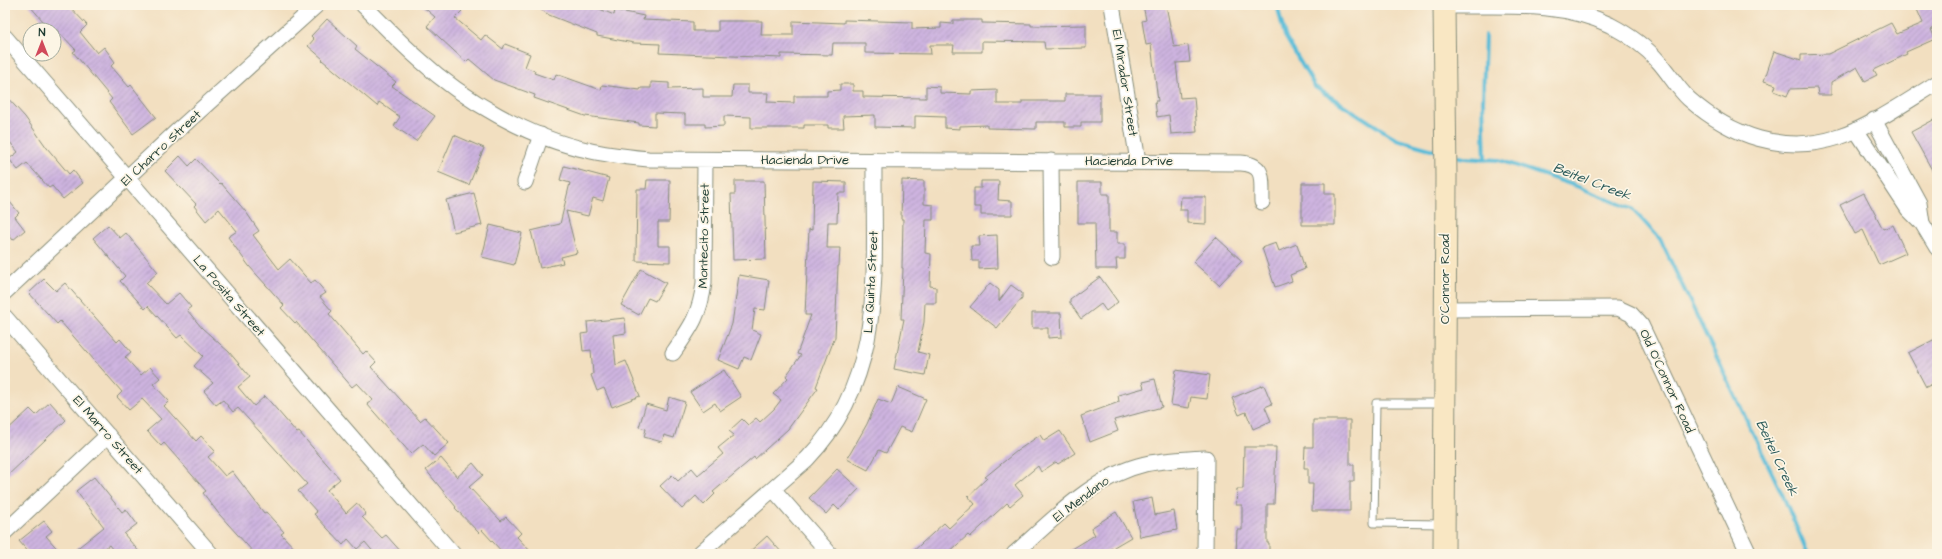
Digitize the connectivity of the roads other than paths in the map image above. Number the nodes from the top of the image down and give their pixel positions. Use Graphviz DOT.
graph roads {
  1 [pos="317,5"];
  2 [pos="363,5"];
  3 [pos="1112,5"];
  4 [pos="1444,5"];
  5 [pos="5,37"];
  6 [pos="1937,83"];
  7 [pos="1874,120"];
  8 [pos="1856,130"];
  9 [pos="541,135"];
  10 [pos="705,160"];
  11 [pos="874,160"];
  12 [pos="1051,161"];
  13 [pos="1138,161"];
  14 [pos="127,178"];
  15 [pos="525,182"];
  16 [pos="1262,202"];
  17 [pos="1922,223"];
  18 [pos="1937,248"];
  19 [pos="1052,257"];
  20 [pos="5,292"];
  21 [pos="1445,309"];
  22 [pos="5,316"];
  23 [pos="673,353"];
  24 [pos="1444,403"];
  25 [pos="108,435"];
  26 [pos="774,489"];
  27 [pos="1444,524"];
  28 [pos="5,532"];
  29 [pos="211,554"];
  30 [pos="453,554"];
  31 [pos="698,554"];
  32 [pos="830,554"];
  33 [pos="1014,554"];
  34 [pos="1205,554"];
  35 [pos="1444,554"];
  36 [pos="1749,554"];
  1 -- 14 [label="street, El Charro Street"];
  2 -- 9 [label="street, Hacienda Drive"];
  3 -- 13 [label="street, El Mirador Street"];
  4 -- 8 [label="street"];
  4 -- 21 [label="main road, O'Connor Road"];
  5 -- 14 [label="street, La Posita Street"];
  6 -- 7 [label="street"];
  7 -- 8 [label="street"];
  7 -- 17 [label="street"];
  8 -- 17 [label="street"];
  9 -- 10 [label="street, Hacienda Drive"];
  9 -- 15 [label="street"];
  10 -- 11 [label="street, Hacienda Drive"];
  10 -- 23 [label="street, Montecito Street"];
  11 -- 12 [label="street, Hacienda Drive"];
  11 -- 26 [label="street, La Quinta Street"];
  12 -- 13 [label="street, Hacienda Drive"];
  12 -- 19 [label="street"];
  13 -- 16 [label="street, Hacienda Drive"];
  14 -- 20 [label="street, El Charro Street"];
  14 -- 30 [label="street, La Posita Street"];
  17 -- 18 [label="street"];
  21 -- 24 [label="main road, O'Connor Road"];
  21 -- 36 [label="street, Old O'Connor Road"];
  22 -- 25 [label="street, El Marro Street"];
  24 -- 27 [label="main road, O'Connor Road"];
  24 -- 27 [label="lane"];
  25 -- 28 [label="street"];
  25 -- 29 [label="street, El Marro Street"];
  26 -- 31 [label="street, La Quinta Street"];
  26 -- 32 [label="street"];
  27 -- 35 [label="main road, O'Connor Road"];
  33 -- 34 [label="street, El Mendano"];
}
